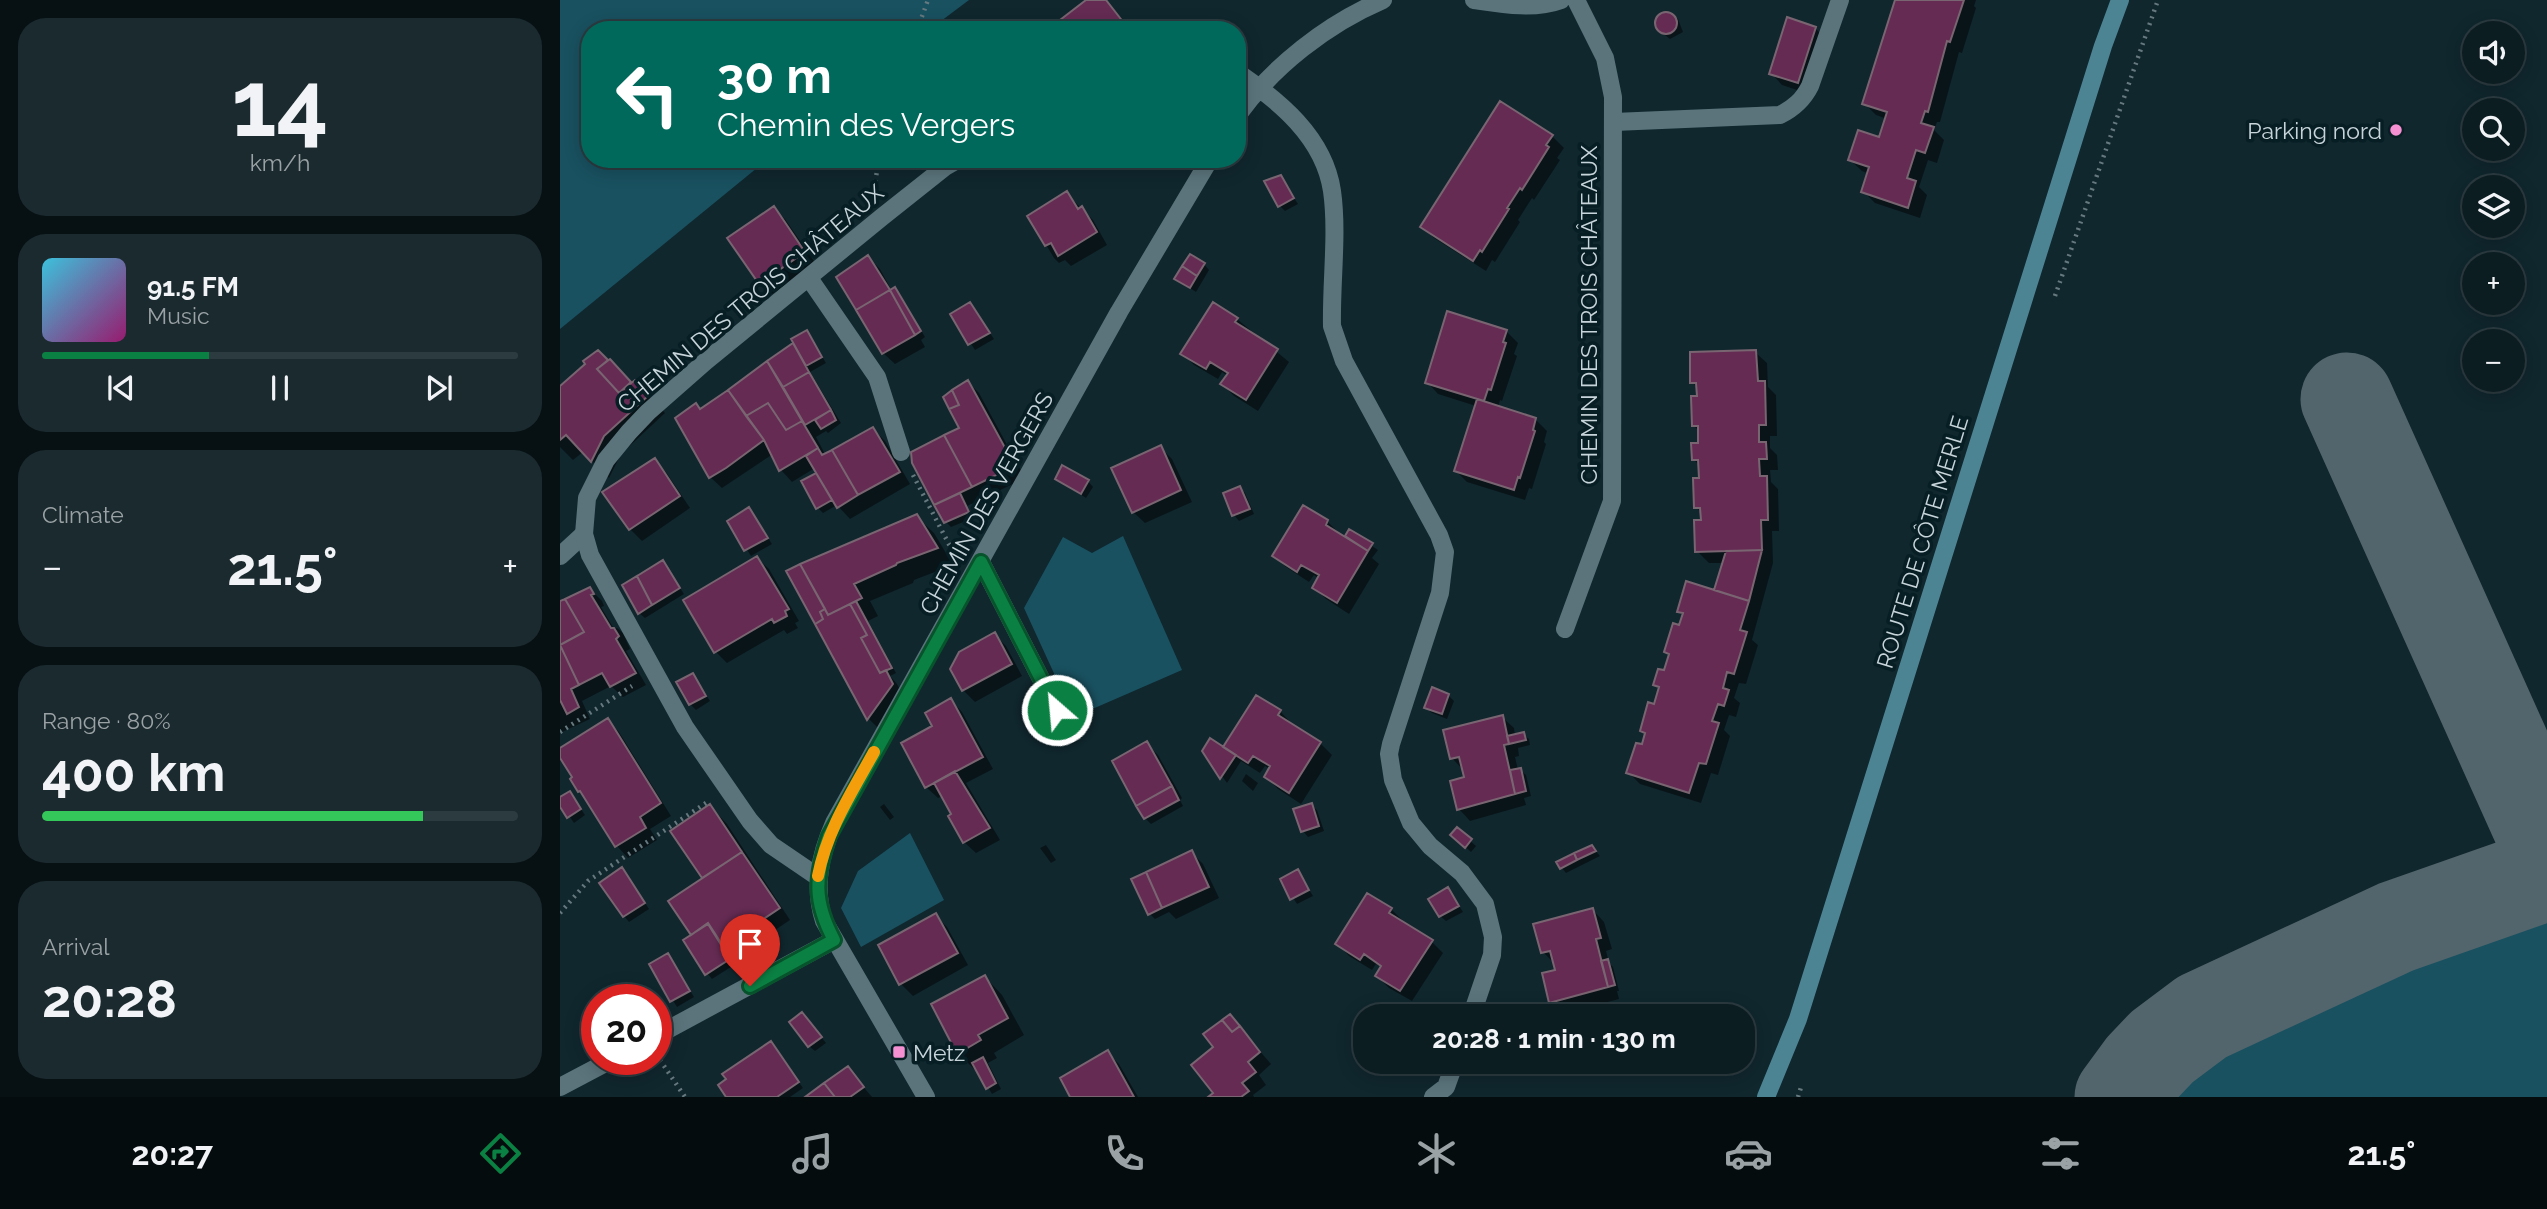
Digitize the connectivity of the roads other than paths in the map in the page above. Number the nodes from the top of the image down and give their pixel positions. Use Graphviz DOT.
graph roads {
  1 [pos="1474,0"];
  2 [pos="1560,0"];
  3 [pos="1576,0"];
  4 [pos="1840,0"];
  5 [pos="2120,0"];
  6 [pos="1376,3"];
  7 [pos="1246,78"];
  8 [pos="1260,88"];
  9 [pos="1246,105"];
  10 [pos="1614,122"];
  11 [pos="944,168"];
  12 [pos="1205,168"];
  13 [pos="809,278"];
  14 [pos="901,452"];
  15 [pos="584,534"];
  16 [pos="560,556"];
  17 [pos="981,562"];
  18 [pos="1565,629"];
  19 [pos="1057,710"];
  20 [pos="818,877"];
  21 [pos="834,940"];
  22 [pos="1475,1004"];
  23 [pos="672,1027"];
  24 [pos="1451,1074"];
  25 [pos="583,1075"];
  26 [pos="560,1087"];
  27 [pos="926,1097"];
  28 [pos="1433,1097"];
  29 [pos="1766,1097"];
  1 -- 2 [label="street"];
  3 -- 10 [label="street, CHEMIN DES TROIS CHÂTEAUX"];
  4 -- 10 [label="street"];
  5 -- 29 [label="main road, ROUTE DE CÔTE MERLE"];
  6 -- 8 [label="street"];
  7 -- 8 [label="street"];
  8 -- 9 [label="street"];
  8 -- 22 [label="street"];
  10 -- 18 [label="street, CHEMIN DES TROIS CHÂTEAUX"];
  11 -- 13 [label="street, CHEMIN DES TROIS CHÂTEAUX"];
  12 -- 17 [label="street, CHEMIN DES VERGERS"];
  13 -- 14 [label="street"];
  13 -- 15 [label="street, CHEMIN DES TROIS CHÂTEAUX"];
  15 -- 16 [label="street"];
  15 -- 20 [label="street, CHEMIN DES TROIS CHÂTEAUX"];
  17 -- 19 [label="street"];
  17 -- 20 [label="street, CHEMIN DES VERGERS"];
  20 -- 21 [label="street"];
  21 -- 23 [label="street"];
  21 -- 27 [label="street"];
  24 -- 28 [label="street"];
  25 -- 26 [label="street"];
}
